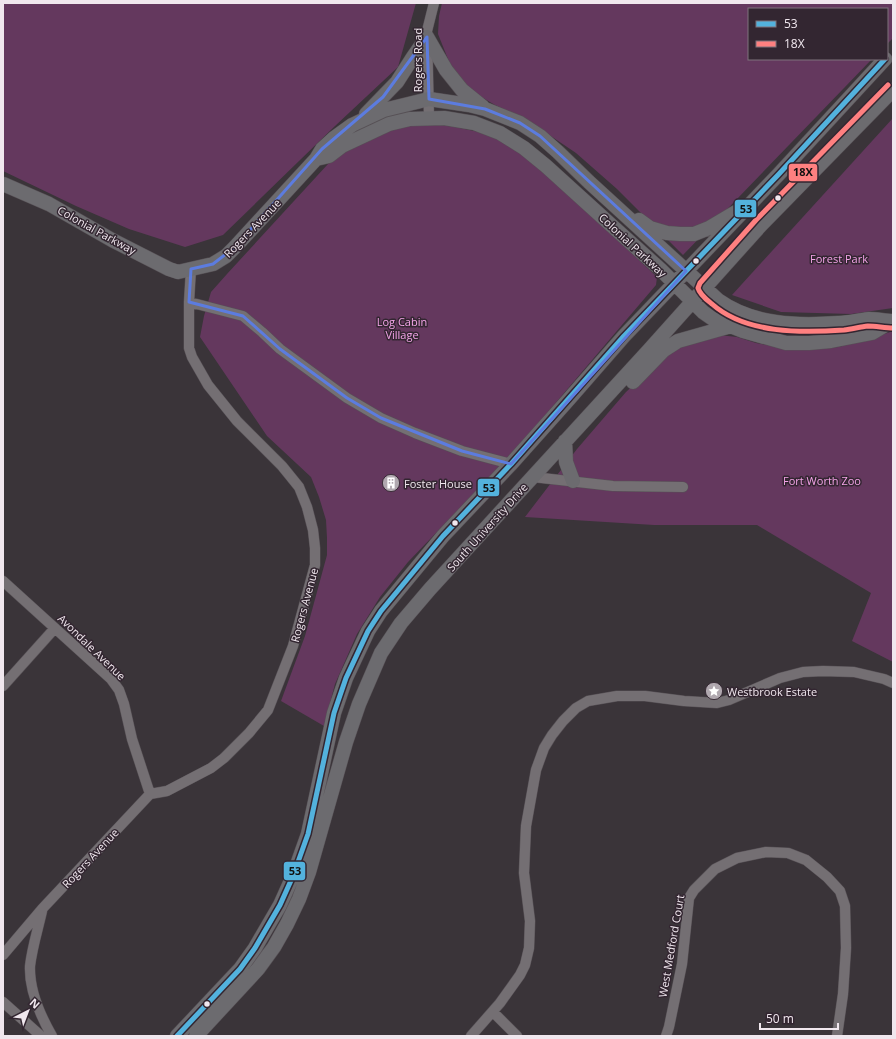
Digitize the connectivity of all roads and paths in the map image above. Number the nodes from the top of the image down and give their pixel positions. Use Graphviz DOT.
graph roads {
  1 [pos="434,3"];
  2 [pos="427,37"];
  3 [pos="884,60"];
  4 [pos="893,90"];
  5 [pos="429,99"];
  6 [pos="485,109"];
  7 [pos="429,118"];
  8 [pos="358,121"];
  9 [pos="316,159"];
  10 [pos="3,184"];
  11 [pos="607,198"];
  12 [pos="750,204"];
  13 [pos="191,269"];
  14 [pos="686,271"];
  15 [pos="674,284"];
  16 [pos="705,288"];
  17 [pos="189,302"];
  18 [pos="692,302"];
  19 [pos="893,321"];
  20 [pos="731,326"];
  21 [pos="587,418"];
  22 [pos="565,441"];
  23 [pos="510,464"];
  24 [pos="533,477"];
  25 [pos="573,481"];
  26 [pos="683,487"];
  27 [pos="3,581"];
  28 [pos="55,628"];
  29 [pos="893,683"];
  30 [pos="3,686"];
  31 [pos="150,794"];
  32 [pos="42,909"];
  33 [pos="3,955"];
  34 [pos="3,1002"];
  35 [pos="493,1012"];
  36 [pos="41,1036"];
  37 [pos="52,1036"];
  38 [pos="177,1036"];
  39 [pos="196,1036"];
  40 [pos="471,1036"];
  41 [pos="517,1036"];
  42 [pos="666,1036"];
  43 [pos="836,1036"];
  1 -- 2 [label="street, Rogers Road"];
  2 -- 5 [label="street, Rogers Road"];
  2 -- 6 [label="main road"];
  2 -- 8 [label="main road"];
  3 -- 12 [label="main road"];
  4 -- 16 [label="main road, South University Drive"];
  5 -- 6 [label="main road, Colonial Parkway"];
  5 -- 7 [label="street, Rogers Road"];
  5 -- 8 [label="main road, Rogers Avenue"];
  6 -- 11 [label="main road, Colonial Parkway"];
  7 -- 9 [label="main road, Rogers Avenue"];
  7 -- 15 [label="main road, Colonial Parkway"];
  8 -- 9 [label="main road, Rogers Avenue"];
  9 -- 13 [label="main road, Rogers Avenue"];
  10 -- 13 [label="main road, Colonial Parkway"];
  11 -- 12 [label="main road"];
  11 -- 14 [label="main road, Colonial Parkway"];
  12 -- 14 [label="main road"];
  13 -- 17 [label="street, Rogers Avenue"];
  14 -- 15 [label="main road"];
  14 -- 16 [label="main road, Colonial Parkway"];
  15 -- 18 [label="main road, Colonial Parkway"];
  15 -- 23 [label="main road"];
  16 -- 18 [label="main road, South University Drive"];
  16 -- 19 [label="main road, Colonial Parkway"];
  17 -- 23 [label="street"];
  17 -- 31 [label="street, Rogers Avenue"];
  18 -- 20 [label="main road, Colonial Parkway"];
  18 -- 21 [label="main road, South University Drive"];
  19 -- 20 [label="main road, Colonial Parkway"];
  20 -- 21 [label="main road"];
  21 -- 22 [label="main road, South University Drive"];
  22 -- 24 [label="main road, South University Drive"];
  22 -- 25 [label="main road"];
  23 -- 38 [label="main road"];
  24 -- 25 [label="street"];
  24 -- 39 [label="main road, South University Drive"];
  25 -- 26 [label="street"];
  27 -- 28 [label="street, Avondale Avenue"];
  28 -- 30 [label="street"];
  28 -- 31 [label="street, Avondale Avenue"];
  29 -- 35 [label="street"];
  31 -- 32 [label="street, Rogers Avenue"];
  32 -- 33 [label="street, Rogers Avenue"];
  32 -- 37 [label="street"];
  34 -- 36 [label="street"];
  35 -- 40 [label="street"];
  35 -- 41 [label="street"];
  42 -- 43 [label="street, West Medford Court"];
}
